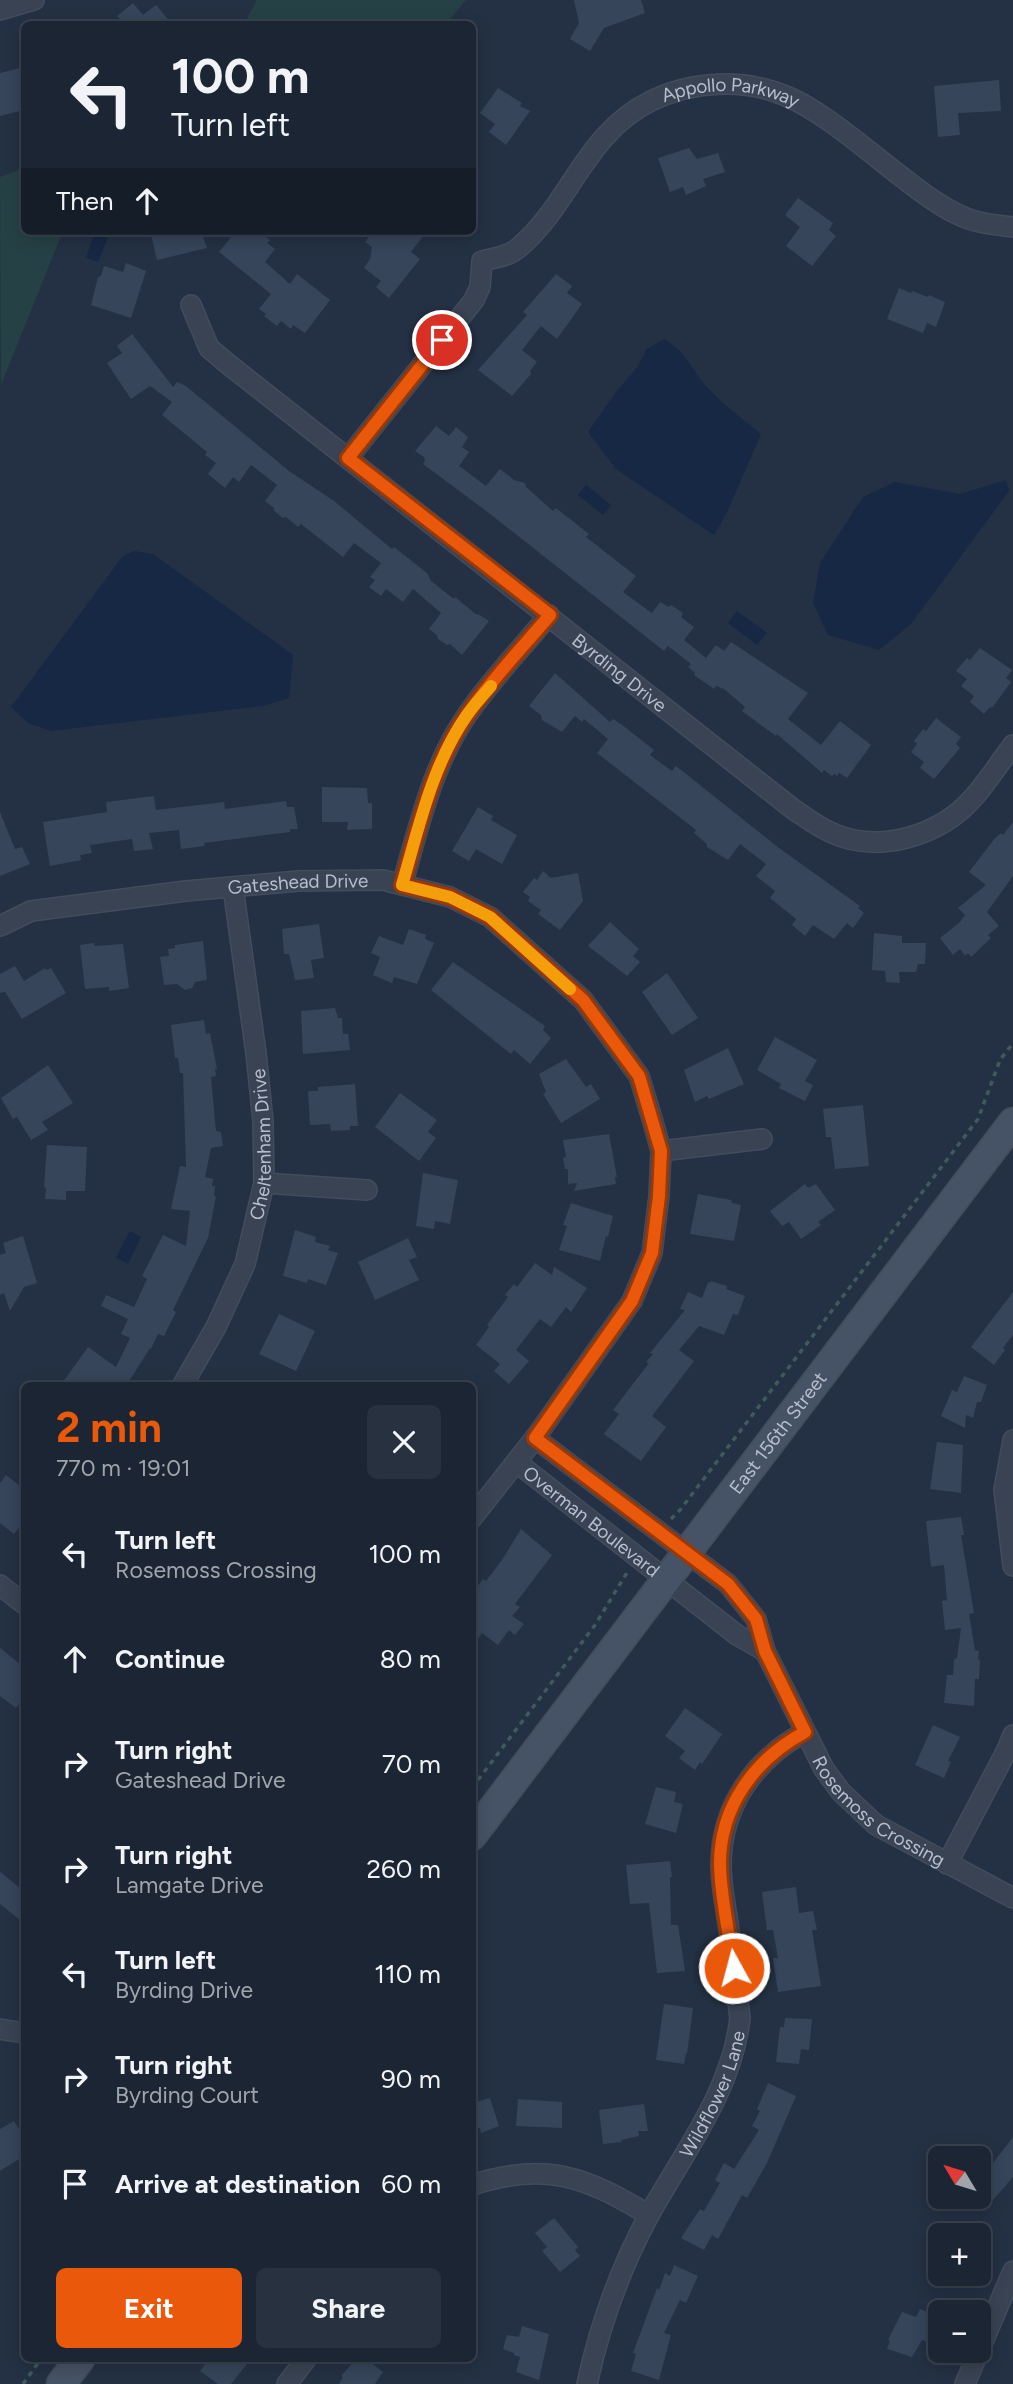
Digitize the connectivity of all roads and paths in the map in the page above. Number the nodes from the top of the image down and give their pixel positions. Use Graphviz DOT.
graph roads {
  1 [pos="34,0"];
  2 [pos="0,10"];
  3 [pos="1013,227"];
  4 [pos="191,306"];
  5 [pos="348,458"];
  6 [pos="550,615"];
  7 [pos="1013,745"];
  8 [pos="402,885"];
  9 [pos="233,887"];
  10 [pos="0,926"];
  11 [pos="1013,1043"];
  12 [pos="1013,1122"];
  13 [pos="762,1139"];
  14 [pos="661,1151"];
  15 [pos="264,1183"];
  16 [pos="367,1190"];
  17 [pos="184,1382"];
  18 [pos="535,1438"];
  19 [pos="1013,1440"];
  20 [pos="516,1462"];
  21 [pos="476,1513"];
  22 [pos="659,1533"];
  23 [pos="687,1553"];
  24 [pos="639,1558"];
  25 [pos="1013,1566"];
  26 [pos="667,1580"];
  27 [pos="0,1585"];
  28 [pos="21,1599"];
  29 [pos="765,1651"];
  30 [pos="805,1732"];
  31 [pos="1013,1735"];
  32 [pos="476,1783"];
  33 [pos="476,1831"];
  34 [pos="947,1864"];
  35 [pos="1013,1898"];
  36 [pos="0,2029"];
  37 [pos="21,2033"];
  38 [pos="476,2184"];
  39 [pos="649,2215"];
  40 [pos="1013,2271"];
  41 [pos="39,2362"];
  42 [pos="78,2362"];
  43 [pos="304,2362"];
  44 [pos="23,2384"];
  45 [pos="61,2384"];
  46 [pos="287,2384"];
  47 [pos="587,2384"];
  48 [pos="965,2384"];
  1 -- 2 [label="street"];
  3 -- 5 [label="street, Appollo Parkway"];
  4 -- 5 [label="street, Byrding Drive"];
  5 -- 6 [label="street, Byrding Drive"];
  6 -- 7 [label="street, Byrding Drive"];
  6 -- 8 [label="street"];
  8 -- 9 [label="street, Gateshead Drive"];
  8 -- 14 [label="street, Gateshead Drive"];
  9 -- 10 [label="street, Gateshead Drive"];
  9 -- 15 [label="street, Cheltenham Drive"];
  11 -- 22 [label="path"];
  12 -- 23 [label="street, East 156th Street"];
  13 -- 14 [label="street"];
  14 -- 18 [label="street, Gateshead Drive"];
  15 -- 16 [label="street"];
  15 -- 17 [label="street, Cheltenham Drive"];
  18 -- 20 [label="street, Gateshead Drive"];
  18 -- 22 [label="street, Rosemoss Crossing"];
  19 -- 25 [label="street"];
  20 -- 21 [label="street, Gateshead Drive"];
  20 -- 24 [label="street, Overman Boulevard"];
  22 -- 23 [label="street, Rosemoss Crossing"];
  23 -- 26 [label="street, East 156th Street"];
  23 -- 29 [label="street, Rosemoss Crossing"];
  24 -- 26 [label="street, Overman Boulevard"];
  24 -- 32 [label="path"];
  26 -- 29 [label="street, Overman Boulevard"];
  26 -- 33 [label="street, East 156th Street"];
  27 -- 28 [label="street"];
  29 -- 30 [label="street, Rosemoss Crossing"];
  30 -- 34 [label="street, Rosemoss Crossing"];
  30 -- 39 [label="street, Wildflower Lane"];
  31 -- 34 [label="street"];
  34 -- 35 [label="street, Rosemoss Crossing"];
  36 -- 37 [label="street"];
  38 -- 39 [label="street"];
  39 -- 47 [label="street, Wildflower Lane"];
  40 -- 48 [label="street"];
  41 -- 44 [label="path"];
  42 -- 45 [label="street"];
  43 -- 46 [label="street"];
}
